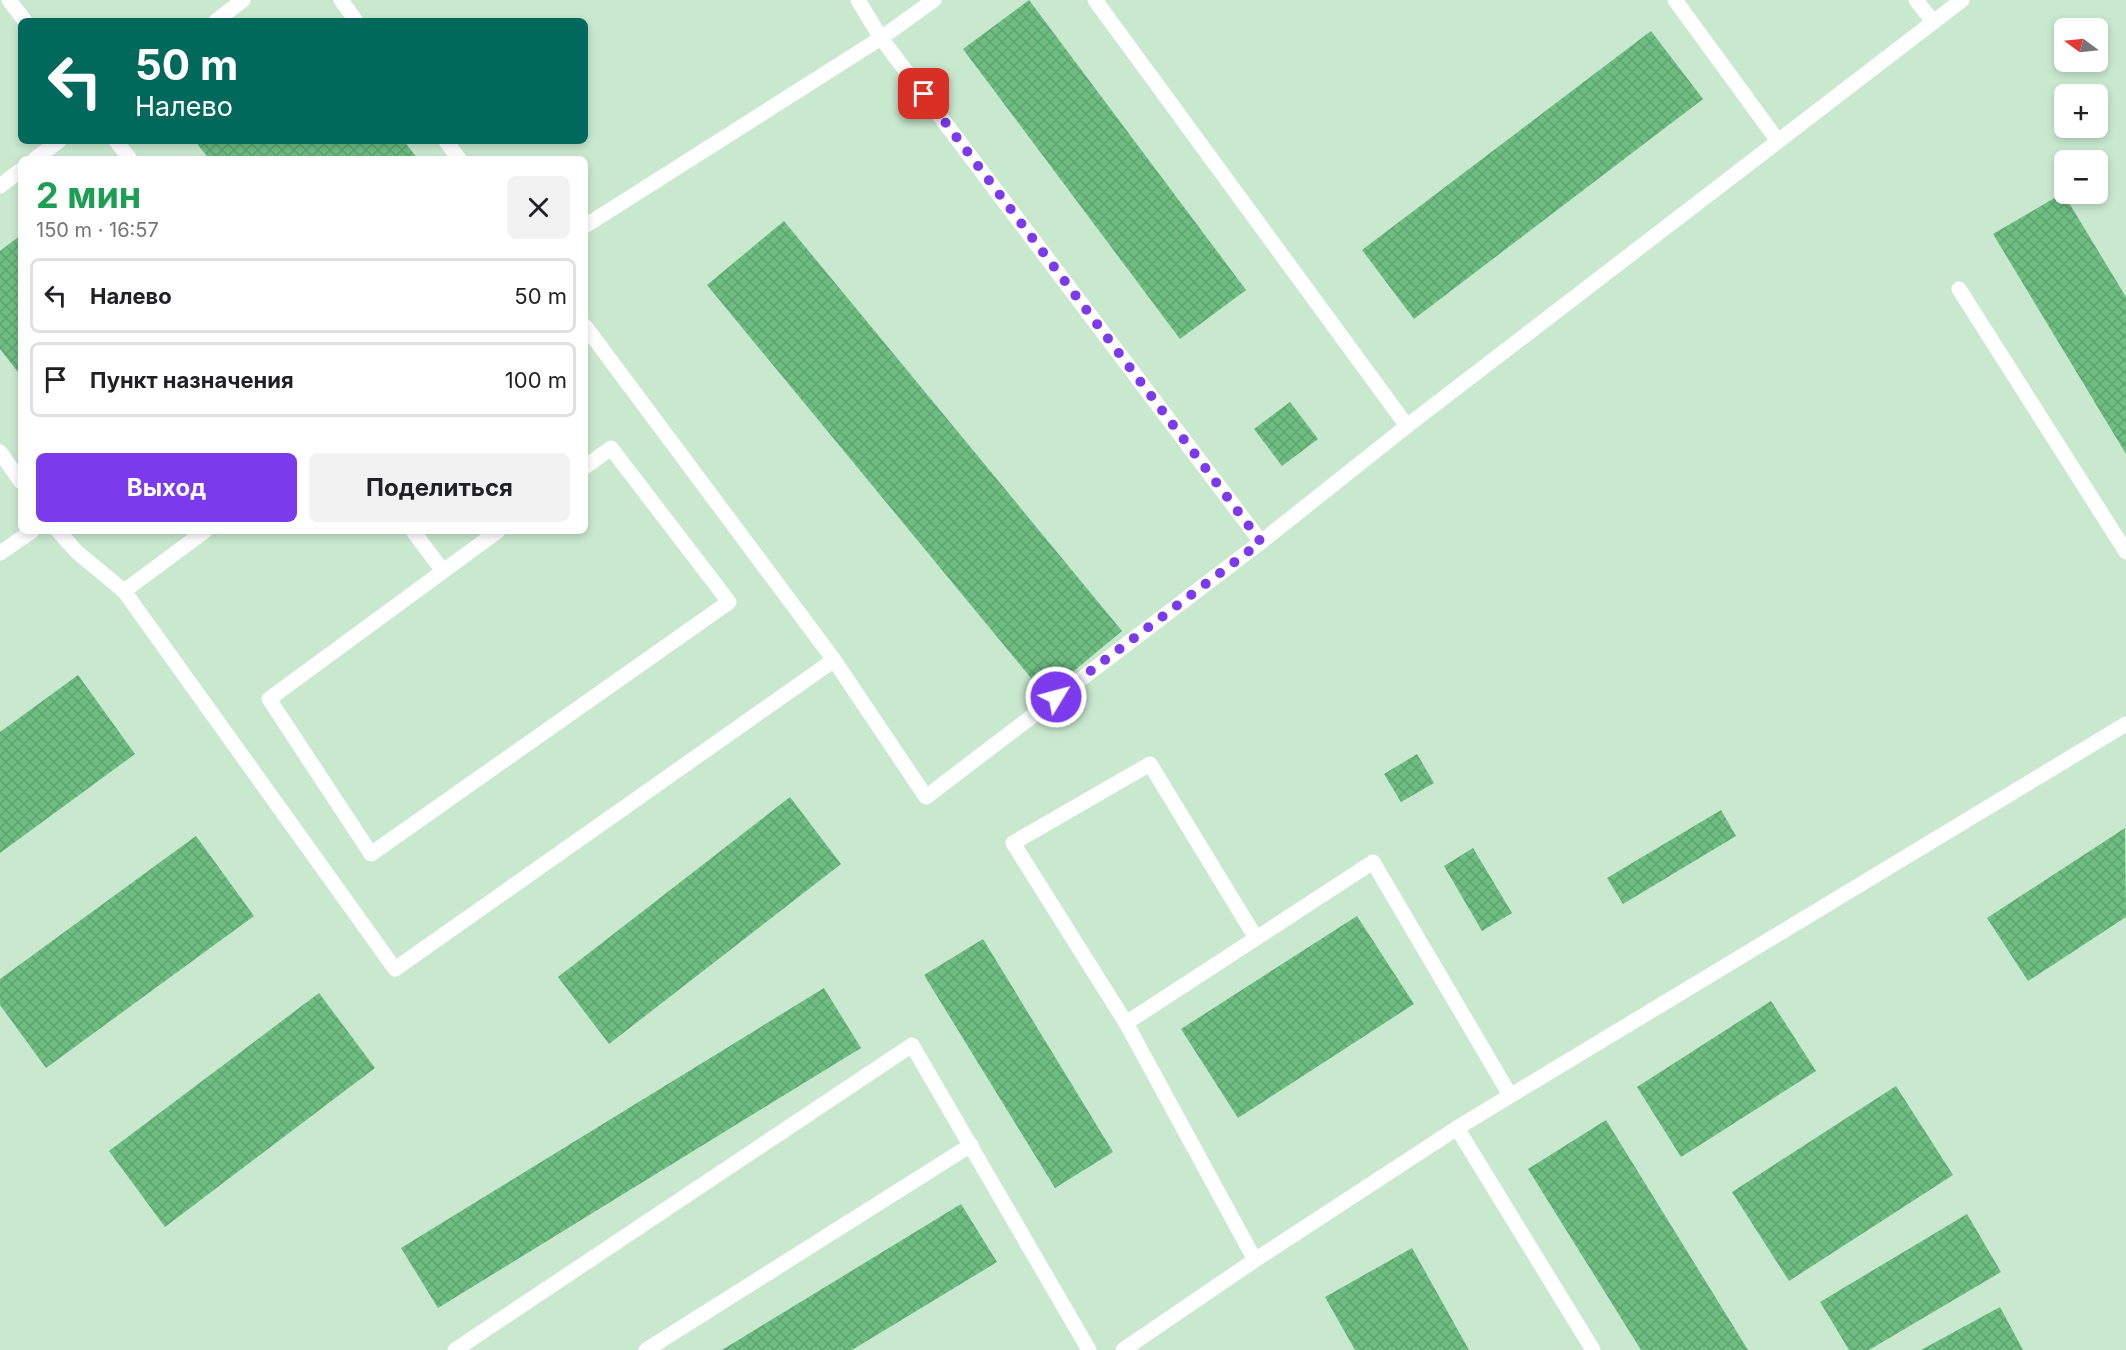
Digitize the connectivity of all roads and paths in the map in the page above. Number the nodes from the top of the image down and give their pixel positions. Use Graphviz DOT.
graph roads {
  1 [pos="9,0"];
  2 [pos="243,0"];
  3 [pos="341,0"];
  4 [pos="858,0"];
  5 [pos="934,0"];
  6 [pos="1095,0"];
  7 [pos="1675,0"];
  8 [pos="1916,0"];
  9 [pos="1962,0"];
  10 [pos="23,18"];
  11 [pos="220,18"];
  12 [pos="354,18"];
  13 [pos="1933,22"];
  14 [pos="881,38"];
  15 [pos="1778,141"];
  16 [pos="54,144"];
  17 [pos="118,144"];
  18 [pos="39,156"];
  19 [pos="128,156"];
  20 [pos="18,172"];
  21 [pos="0,186"];
  22 [pos="588,224"];
  23 [pos="1959,289"];
  24 [pos="588,330"];
  25 [pos="1407,426"];
  26 [pos="0,452"];
  27 [pos="588,465"];
  28 [pos="18,478"];
  29 [pos="28,534"];
  30 [pos="61,534"];
  31 [pos="202,534"];
  32 [pos="415,534"];
  33 [pos="494,534"];
  34 [pos="1261,542"];
  35 [pos="2126,552"];
  36 [pos="0,553"];
  37 [pos="444,571"];
  38 [pos="124,591"];
  39 [pos="834,660"];
  40 [pos="2126,724"];
  41 [pos="1256,938"];
  42 [pos="1126,1023"];
  43 [pos="1510,1095"];
  44 [pos="1457,1128"];
  45 [pos="970,1145"];
  46 [pos="1255,1260"];
  47 [pos="455,1350"];
  48 [pos="646,1350"];
  49 [pos="1089,1350"];
  50 [pos="1123,1350"];
  51 [pos="1593,1350"];
  1 -- 10 [label="lane"];
  2 -- 11 [label="lane"];
  3 -- 12 [label="lane"];
  4 -- 14 [label="lane"];
  5 -- 14 [label="lane"];
  6 -- 25 [label="lane"];
  7 -- 15 [label="lane"];
  8 -- 13 [label="lane"];
  9 -- 13 [label="lane"];
  13 -- 15 [label="lane"];
  14 -- 22 [label="lane"];
  14 -- 34 [label="lane"];
  15 -- 25 [label="lane"];
  16 -- 18 [label="lane"];
  17 -- 19 [label="lane"];
  20 -- 21 [label="lane"];
  23 -- 35 [label="lane"];
  24 -- 39 [label="lane"];
  25 -- 34 [label="lane"];
  26 -- 28 [label="lane"];
  27 -- 37 [label="lane"];
  29 -- 36 [label="lane"];
  30 -- 38 [label="lane"];
  31 -- 38 [label="lane"];
  32 -- 37 [label="lane"];
  33 -- 37 [label="lane"];
  34 -- 39 [label="lane"];
  38 -- 39 [label="lane"];
  40 -- 43 [label="lane"];
  41 -- 42 [label="lane"];
  41 -- 42 [label="lane"];
  41 -- 43 [label="lane"];
  42 -- 46 [label="lane"];
  43 -- 44 [label="lane"];
  44 -- 46 [label="lane"];
  44 -- 51 [label="lane"];
  45 -- 47 [label="lane"];
  45 -- 48 [label="lane"];
  45 -- 49 [label="lane"];
  46 -- 50 [label="lane"];
}
